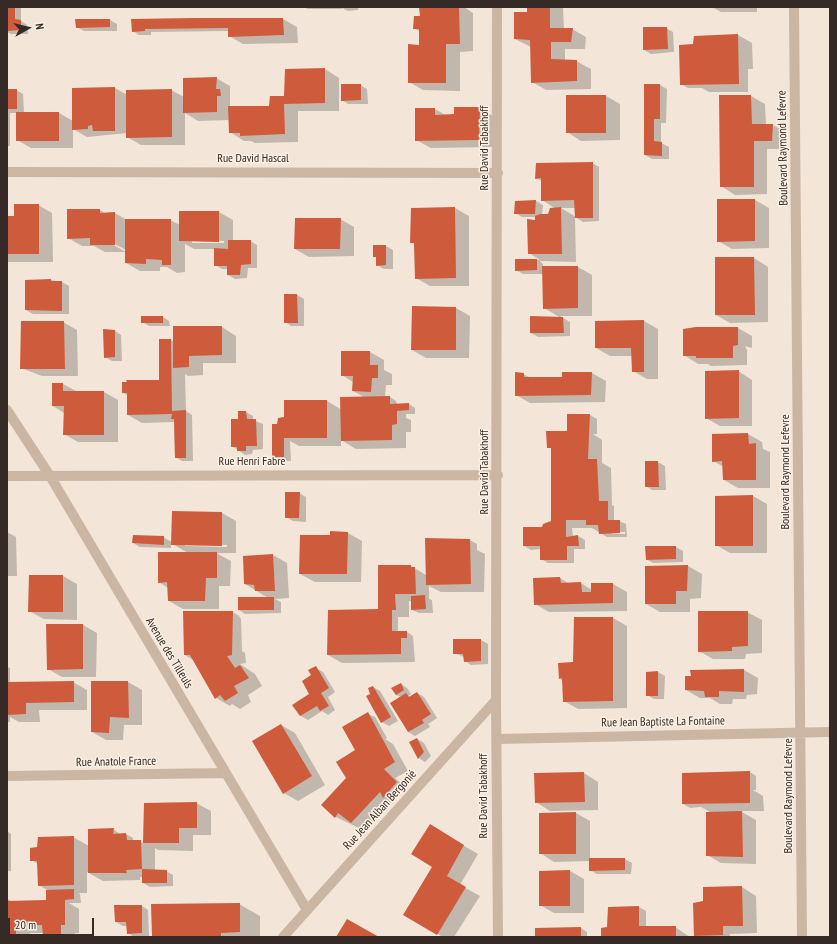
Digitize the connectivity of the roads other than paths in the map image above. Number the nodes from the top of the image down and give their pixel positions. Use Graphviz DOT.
graph roads {
  1 [pos="497,7"];
  2 [pos="794,7"];
  3 [pos="7,172"];
  4 [pos="498,173"];
  5 [pos="7,410"];
  6 [pos="498,475"];
  7 [pos="7,476"];
  8 [pos="50,476"];
  9 [pos="496,700"];
  10 [pos="802,732"];
  11 [pos="830,732"];
  12 [pos="497,739"];
  13 [pos="226,774"];
  14 [pos="7,776"];
  15 [pos="307,910"];
  16 [pos="283,937"];
  17 [pos="498,937"];
  18 [pos="802,937"];
  1 -- 4 [label="street, Rue David Tabakhoff"];
  2 -- 10 [label="street, Boulevard Raymond Lefevre"];
  3 -- 4 [label="street, Rue David Hascal"];
  4 -- 6 [label="street, Rue David Tabakhoff"];
  5 -- 8 [label="street, Avenue des Tilleuls"];
  6 -- 8 [label="street, Rue Henri Fabre"];
  6 -- 9 [label="street, Rue David Tabakhoff"];
  7 -- 8 [label="street, Rue Henri Fabre"];
  8 -- 13 [label="street, Avenue des Tilleuls"];
  9 -- 12 [label="street, Rue David Tabakhoff"];
  9 -- 15 [label="street, Rue Jean Alban Bergonié"];
  10 -- 11 [label="street, Rue Jean Baptiste La Fontaine"];
  10 -- 12 [label="street, Rue Jean Baptiste La Fontaine"];
  10 -- 18 [label="street, Boulevard Raymond Lefevre"];
  12 -- 17 [label="street, Rue David Tabakhoff"];
  13 -- 14 [label="street, Rue Anatole France"];
  13 -- 15 [label="street, Avenue des Tilleuls"];
  15 -- 16 [label="street, Rue Jean Alban Bergonié"];
}
